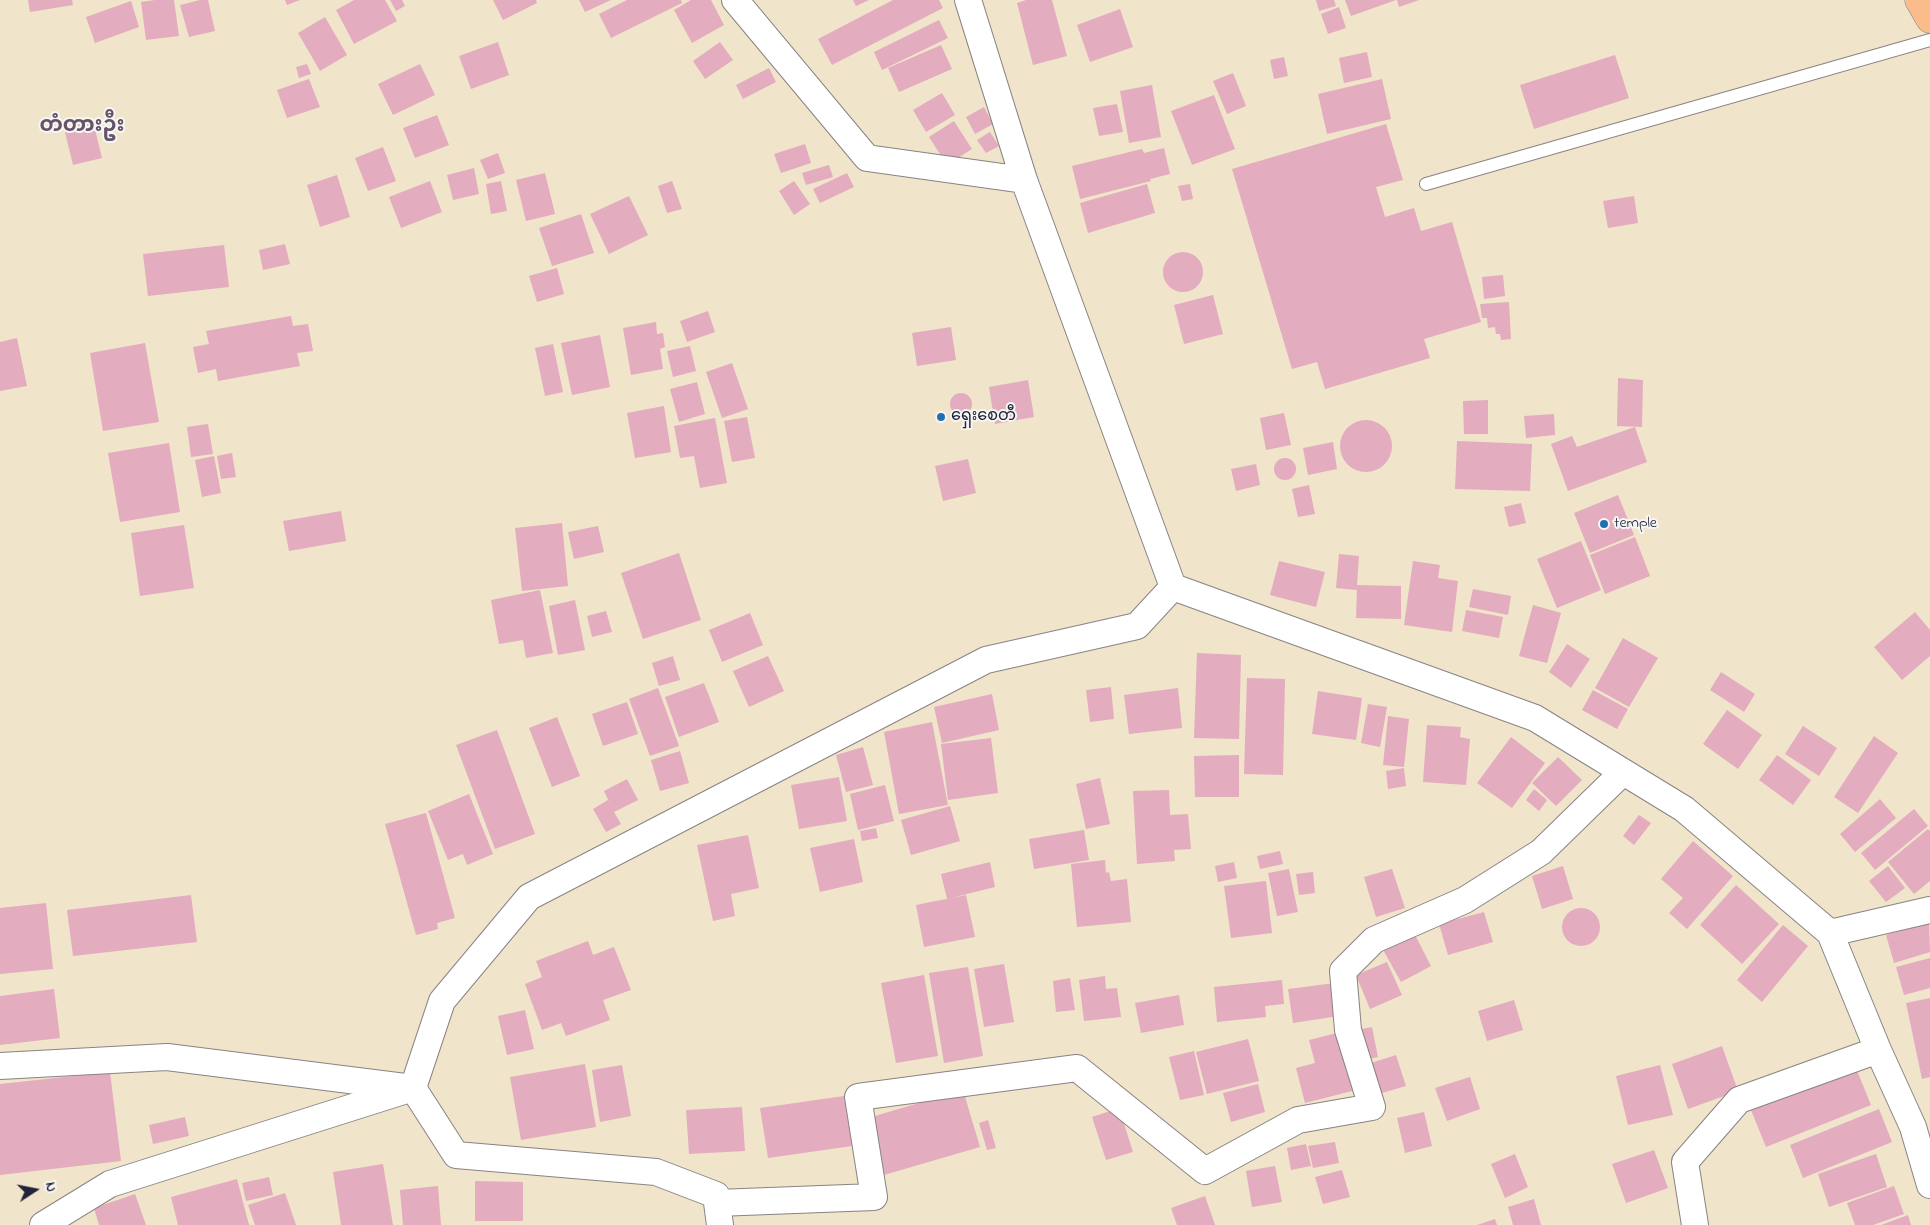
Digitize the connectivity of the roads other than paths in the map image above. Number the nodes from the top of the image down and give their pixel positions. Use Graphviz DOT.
graph roads {
  1 [pos="735,0"];
  2 [pos="968,0"];
  3 [pos="1919,0"];
  4 [pos="1930,19"];
  5 [pos="1930,40"];
  6 [pos="1024,180"];
  7 [pos="1426,184"];
  8 [pos="1173,587"];
  9 [pos="1623,772"];
  10 [pos="1930,910"];
  11 [pos="1830,933"];
  12 [pos="1878,1050"];
  13 [pos="0,1066"];
  14 [pos="414,1088"];
  15 [pos="1930,1185"];
  16 [pos="719,1214"];
  17 [pos="43,1225"];
  18 [pos="1695,1225"];
  1 -- 6 [label="street"];
  2 -- 6 [label="street"];
  3 -- 4 [label="highway"];
  5 -- 7 [label="lane"];
  6 -- 8 [label="street"];
  8 -- 9 [label="street"];
  8 -- 14 [label="street"];
  9 -- 11 [label="street"];
  9 -- 16 [label="street"];
  10 -- 11 [label="street"];
  11 -- 12 [label="street"];
  12 -- 15 [label="street"];
  12 -- 18 [label="street"];
  13 -- 14 [label="street"];
  14 -- 16 [label="street"];
  14 -- 17 [label="street"];
}
